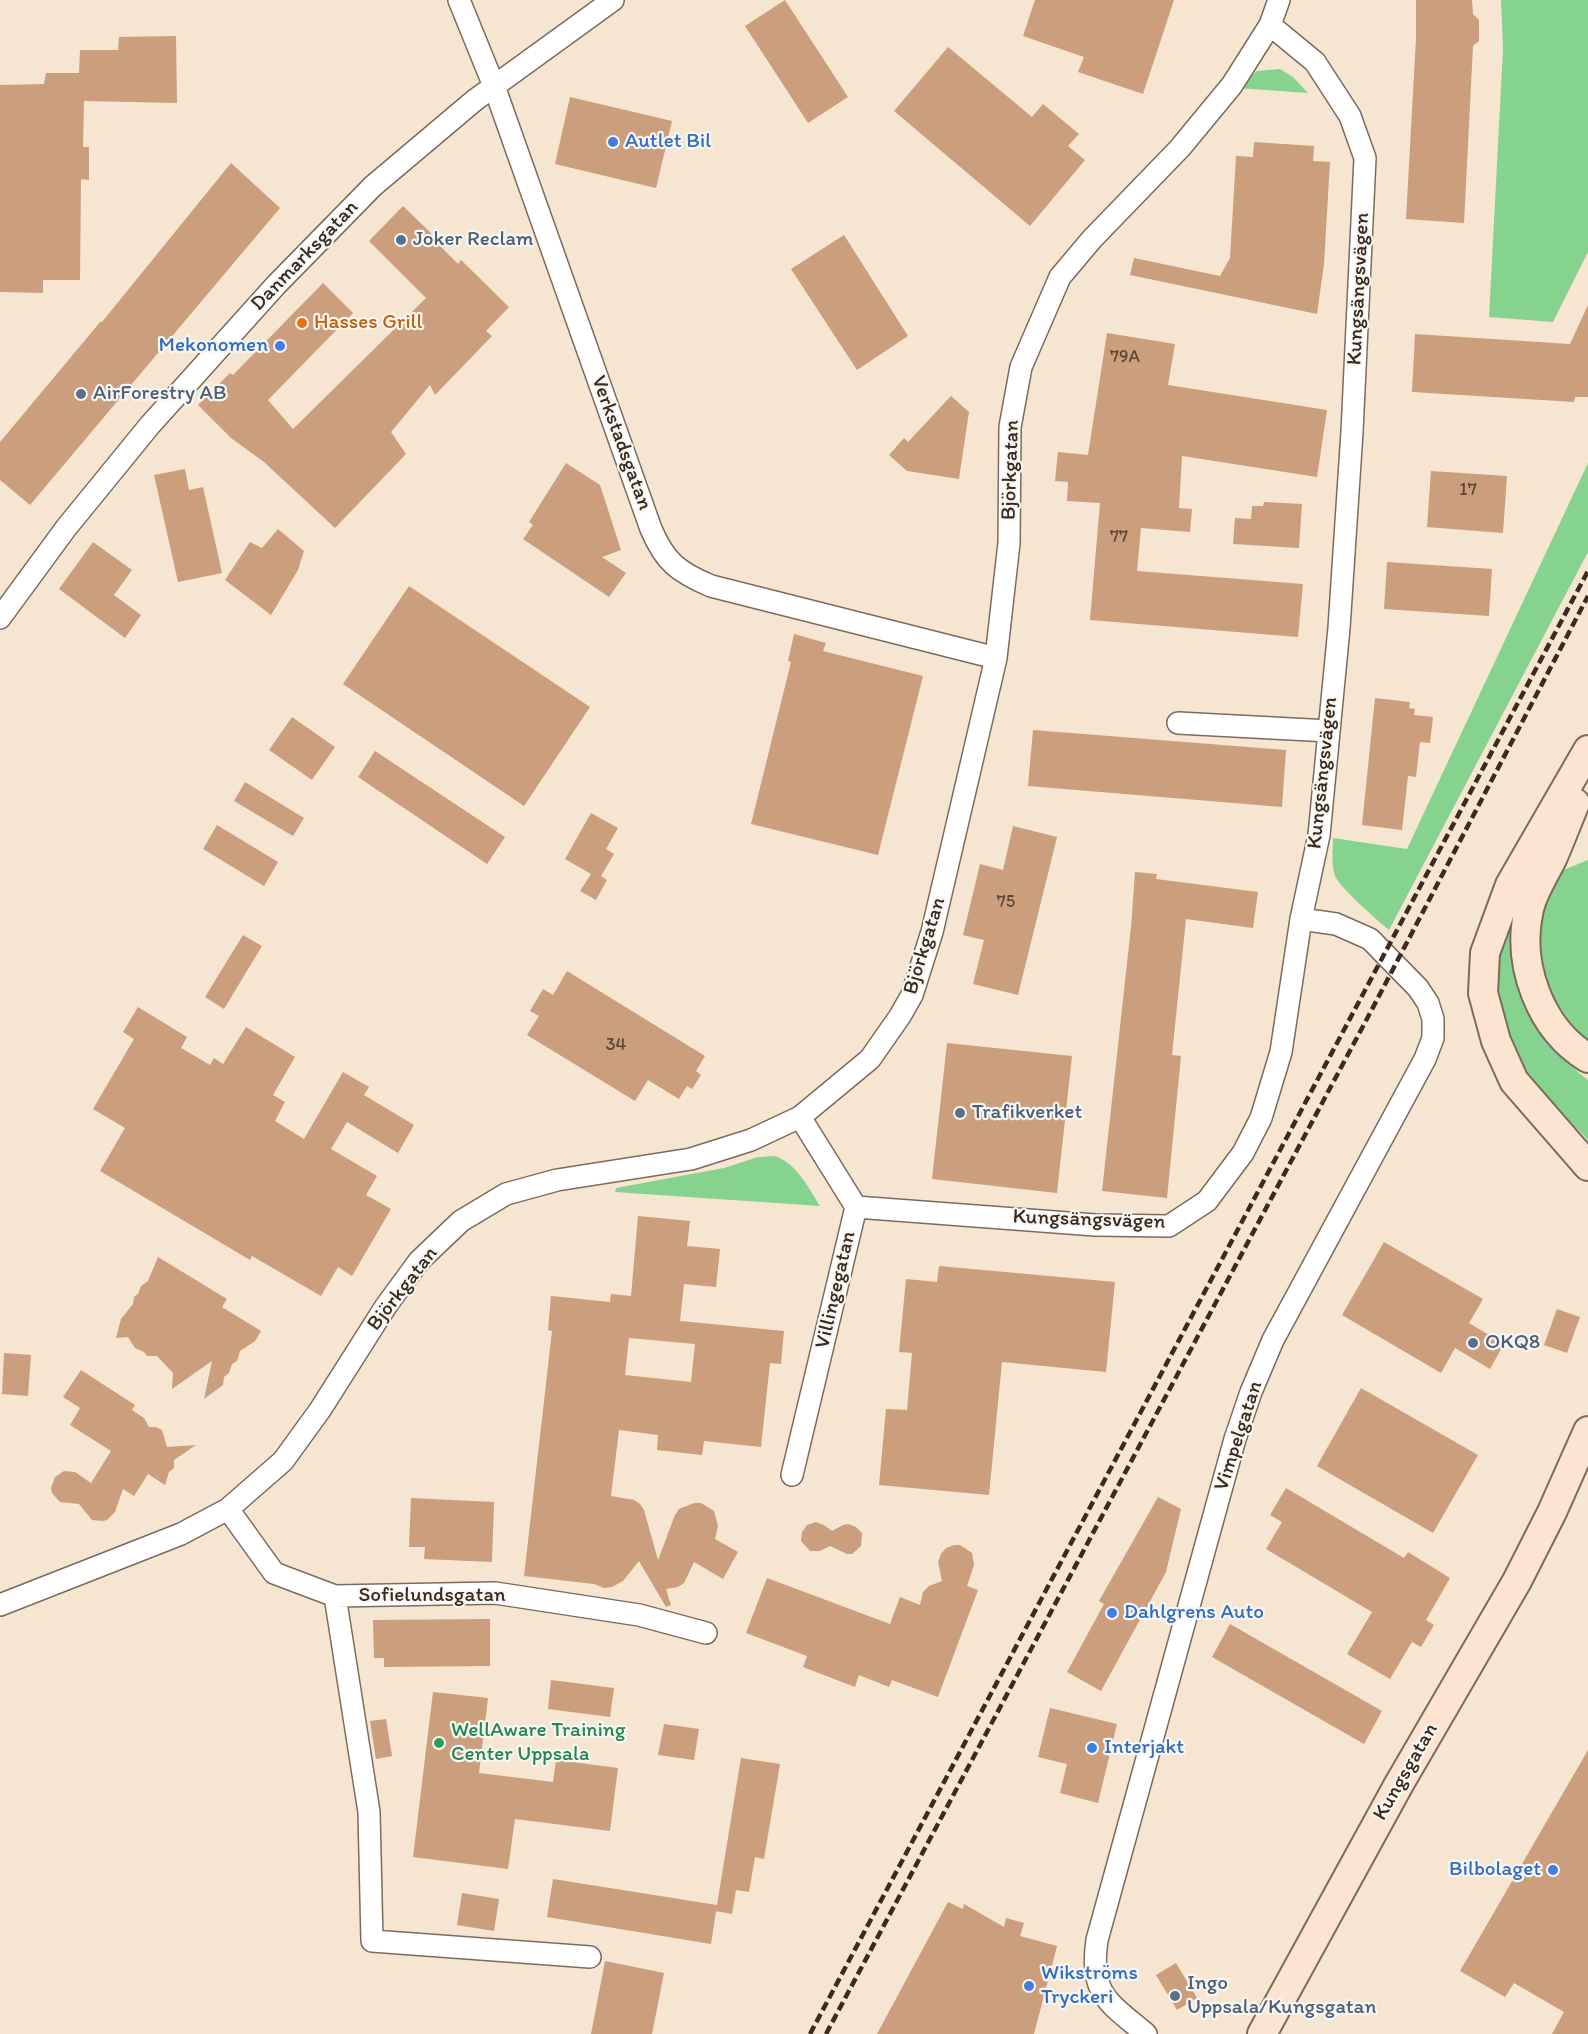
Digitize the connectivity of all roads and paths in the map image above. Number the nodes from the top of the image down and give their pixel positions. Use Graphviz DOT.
graph roads {
  1 [pos="459,0"];
  2 [pos="613,0"];
  3 [pos="1279,0"];
  4 [pos="1270,25"];
  5 [pos="494,86"];
  6 [pos="0,618"];
  7 [pos="996,658"];
  8 [pos="1178,723"];
  9 [pos="1329,731"];
  10 [pos="1588,750"];
  11 [pos="1588,772"];
  12 [pos="1301,919"];
  13 [pos="1588,1058"];
  14 [pos="800,1117"];
  15 [pos="1588,1166"];
  16 [pos="856,1207"];
  17 [pos="1588,1431"];
  18 [pos="1588,1466"];
  19 [pos="792,1475"];
  20 [pos="228,1509"];
  21 [pos="1552,1512"];
  22 [pos="335,1596"];
  23 [pos="0,1605"];
  24 [pos="706,1633"];
  25 [pos="590,1957"];
  26 [pos="1146,2034"];
  27 [pos="1262,2034"];
  1 -- 5 [label="street, Verkstadsgatan"];
  2 -- 5 [label="street, Danmarksgatan"];
  3 -- 4 [label="street"];
  4 -- 7 [label="street, Björkgatan"];
  4 -- 9 [label="street, Kungsängsvägen"];
  5 -- 6 [label="street, Danmarksgatan"];
  5 -- 7 [label="street, Verkstadsgatan"];
  7 -- 14 [label="street, Björkgatan"];
  8 -- 9 [label="street"];
  9 -- 12 [label="street, Kungsängsvägen"];
  10 -- 15 [label="main road"];
  11 -- 13 [label="main road"];
  12 -- 16 [label="street, Kungsängsvägen"];
  12 -- 26 [label="street, Vimpelgatan"];
  14 -- 16 [label="street, Villingegatan"];
  14 -- 20 [label="street, Björkgatan"];
  16 -- 19 [label="street, Villingegatan"];
  17 -- 21 [label="main road, Kungsgatan"];
  18 -- 21 [label="main road, Kungsgatan"];
  20 -- 22 [label="street, Sofielundsgatan"];
  20 -- 23 [label="street, Björkgatan"];
  21 -- 27 [label="main road, Kungsgatan"];
  22 -- 24 [label="street, Sofielundsgatan"];
  22 -- 25 [label="street"];
}
